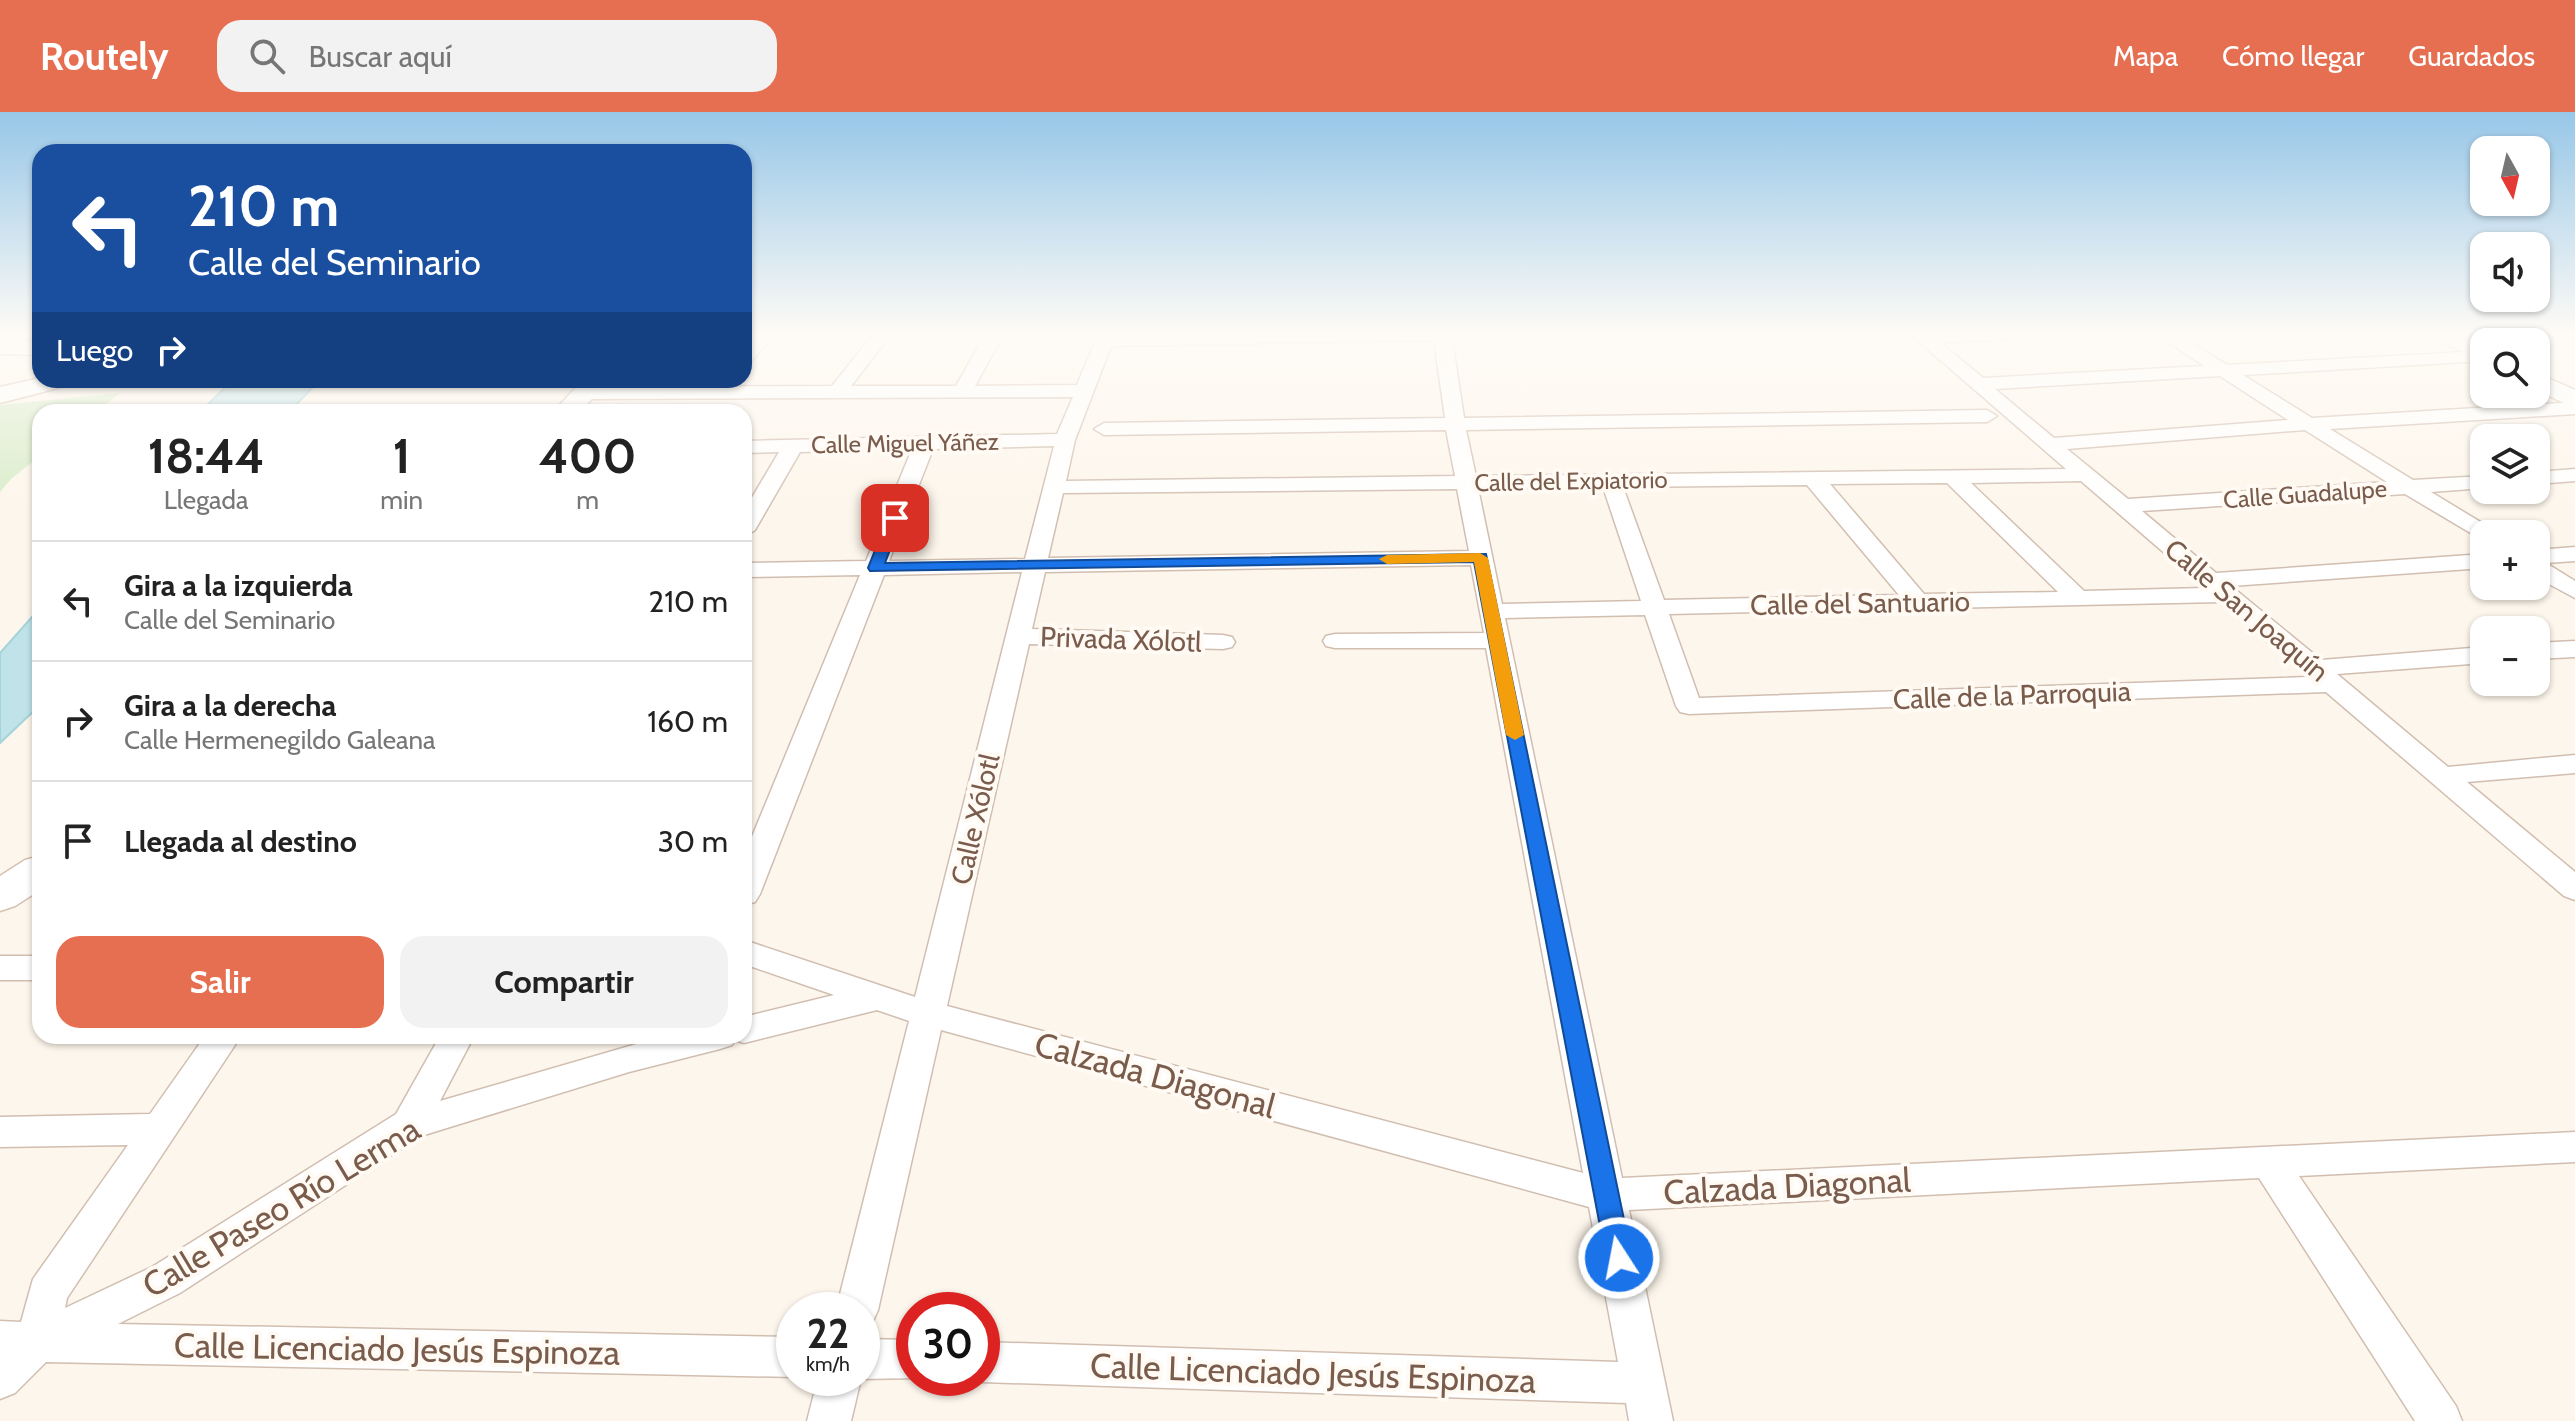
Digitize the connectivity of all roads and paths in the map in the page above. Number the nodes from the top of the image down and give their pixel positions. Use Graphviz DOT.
graph roads {
  1 [pos="1083,393"];
  2 [pos="1451,393"];
  3 [pos="1993,393"];
  4 [pos="2259,393"];
  5 [pos="2575,408"];
  6 [pos="1987,416"];
  7 [pos="1455,424"];
  8 [pos="2308,424"];
  9 [pos="1104,429"];
  10 [pos="1065,440"];
  11 [pos="925,443"];
  12 [pos="2053,444"];
  13 [pos="793,446"];
  14 [pos="752,447"];
  15 [pos="2088,475"];
  16 [pos="2575,475"];
  17 [pos="1952,476"];
  18 [pos="2550,477"];
  19 [pos="1813,478"];
  20 [pos="1611,481"];
  21 [pos="1466,482"];
  22 [pos="2470,483"];
  23 [pos="1054,487"];
  24 [pos="2409,487"];
  25 [pos="2125,506"];
  26 [pos="752,516"];
  27 [pos="2470,525"];
  28 [pos="2575,554"];
  29 [pos="2550,556"];
  30 [pos="1480,558"];
  31 [pos="2470,562"];
  32 [pos="1035,565"];
  33 [pos="876,568"];
  34 [pos="752,570"];
  35 [pos="2550,576"];
  36 [pos="2221,588"];
  37 [pos="2575,591"];
  38 [pos="2078,598"];
  39 [pos="1918,602"];
  40 [pos="1654,608"];
  41 [pos="1494,626"];
  42 [pos="1019,636"];
  43 [pos="1335,641"];
  44 [pos="1223,642"];
  45 [pos="2575,649"];
  46 [pos="2550,650"];
  47 [pos="2470,657"];
  48 [pos="2325,676"];
  49 [pos="2575,764"];
  50 [pos="2442,776"];
  51 [pos="752,874"];
  52 [pos="32,875"];
  53 [pos="2575,889"];
  54 [pos="0,896"];
  55 [pos="752,955"];
  56 [pos="0,968"];
  57 [pos="32,968"];
  58 [pos="877,997"];
  59 [pos="928,1014"];
  60 [pos="752,1028"];
  61 [pos="218,1044"];
  62 [pos="453,1044"];
  63 [pos="687,1044"];
  64 [pos="409,1125"];
  65 [pos="158,1129"];
  66 [pos="0,1132"];
  67 [pos="2575,1147"];
  68 [pos="2268,1161"];
  69 [pos="1606,1195"];
  70 [pos="861,1292"];
  71 [pos="18,1341"];
  72 [pos="776,1357"];
  73 [pos="1000,1363"];
  74 [pos="0,1378"];
  75 [pos="835,1396"];
  76 [pos="1647,1402"];
  77 [pos="829,1421"];
  78 [pos="2440,1421"];
  1 -- 10 [label="street, Calle Xólotl"];
  2 -- 7 [label="street"];
  3 -- 12 [label="street, Calle San Joaquín"];
  4 -- 8 [label="street"];
  5 -- 8 [label="street"];
  6 -- 7 [label="street"];
  7 -- 9 [label="street"];
  7 -- 21 [label="street"];
  8 -- 12 [label="street"];
  8 -- 24 [label="street"];
  10 -- 11 [label="street, Calle Miguel Yáñez"];
  10 -- 23 [label="street, Calle Xólotl"];
  11 -- 13 [label="street, Calle Miguel Yáñez"];
  11 -- 33 [label="street"];
  12 -- 15 [label="street, Calle San Joaquín"];
  13 -- 14 [label="street, Calle Miguel Yáñez"];
  13 -- 26 [label="street"];
  15 -- 17 [label="street, Calle del Expiatorio"];
  15 -- 25 [label="street, Calle San Joaquín"];
  16 -- 18 [label="street"];
  17 -- 19 [label="street, Calle del Expiatorio"];
  17 -- 38 [label="street"];
  19 -- 20 [label="street, Calle del Expiatorio"];
  19 -- 39 [label="street"];
  20 -- 21 [label="street, Calle del Expiatorio"];
  20 -- 40 [label="street"];
  21 -- 23 [label="street, Calle del Expiatorio"];
  21 -- 30 [label="street"];
  22 -- 24 [label="street, Calle Guadalupe"];
  23 -- 32 [label="street, Calle Xólotl"];
  24 -- 25 [label="street, Calle Guadalupe"];
  24 -- 27 [label="street"];
  25 -- 36 [label="street, Calle San Joaquín"];
  28 -- 29 [label="street"];
  30 -- 32 [label="street"];
  30 -- 41 [label="street"];
  31 -- 36 [label="street, Calle del Santuario"];
  32 -- 33 [label="street"];
  32 -- 42 [label="street, Calle Xólotl"];
  33 -- 34 [label="street"];
  33 -- 51 [label="street"];
  35 -- 37 [label="street"];
  36 -- 38 [label="street, Calle del Santuario"];
  36 -- 48 [label="street, Calle San Joaquín"];
  38 -- 39 [label="street, Calle del Santuario"];
  39 -- 40 [label="street, Calle del Santuario"];
  40 -- 41 [label="street, Calle del Santuario"];
  40 -- 48 [label="street, Calle de la Parroquia"];
  41 -- 43 [label="street, Calle del Santuario"];
  41 -- 69 [label="street"];
  42 -- 44 [label="street, Privada Xólotl"];
  42 -- 59 [label="street, Calle Xólotl"];
  45 -- 46 [label="street"];
  47 -- 48 [label="street, Calle de la Parroquia"];
  48 -- 50 [label="street, Calle San Joaquín"];
  49 -- 50 [label="street"];
  50 -- 53 [label="street, Calle San Joaquín"];
  52 -- 54 [label="street"];
  55 -- 58 [label="street, Calzada Diagonal"];
  56 -- 57 [label="street"];
  58 -- 59 [label="street, Calzada Diagonal"];
  58 -- 60 [label="street"];
  59 -- 69 [label="street, Calzada Diagonal"];
  59 -- 70 [label="street, Calle Xólotl"];
  61 -- 65 [label="street"];
  62 -- 64 [label="street"];
  63 -- 64 [label="street, Calle Paseo Río Lerma"];
  64 -- 71 [label="street, Calle Paseo Río Lerma"];
  65 -- 66 [label="street"];
  65 -- 71 [label="street"];
  67 -- 68 [label="street, Calzada Diagonal"];
  68 -- 69 [label="street, Calzada Diagonal"];
  68 -- 78 [label="street"];
  69 -- 76 [label="street"];
  71 -- 72 [label="street, Calle Licenciado Jesús Espinoza"];
  71 -- 74 [label="street, Calle Paseo Río Lerma"];
  73 -- 76 [label="street, Calle Licenciado Jesús Espinoza"];
  75 -- 77 [label="street"];
}
